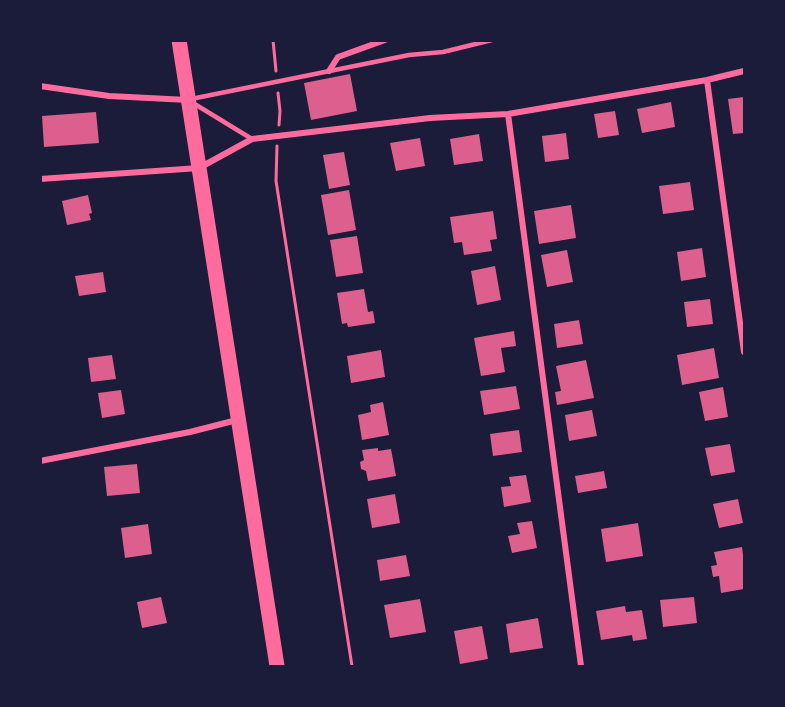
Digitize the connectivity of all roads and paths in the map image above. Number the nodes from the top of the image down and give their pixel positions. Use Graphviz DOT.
graph roads {
  1 [pos="179,40"];
  2 [pos="273,40"];
  3 [pos="385,40"];
  4 [pos="492,40"];
  5 [pos="329,71"];
  6 [pos="744,71"];
  7 [pos="706,80"];
  8 [pos="277,82"];
  9 [pos="40,86"];
  10 [pos="188,100"];
  11 [pos="508,114"];
  12 [pos="279,136"];
  13 [pos="252,139"];
  14 [pos="199,168"];
  15 [pos="40,179"];
  16 [pos="744,352"];
  17 [pos="238,419"];
  18 [pos="40,461"];
  19 [pos="277,666"];
  20 [pos="352,666"];
  21 [pos="581,666"];
  1 -- 10 [label="main road"];
  2 -- 8 [label="path"];
  3 -- 5 [label="street"];
  4 -- 5 [label="lane"];
  5 -- 8 [label="lane"];
  6 -- 7 [label="street"];
  7 -- 11 [label="street"];
  7 -- 16 [label="street"];
  8 -- 10 [label="lane"];
  8 -- 12 [label="path"];
  9 -- 10 [label="street"];
  10 -- 13 [label="lane"];
  10 -- 14 [label="main road"];
  11 -- 12 [label="street"];
  11 -- 21 [label="street"];
  12 -- 13 [label="street"];
  12 -- 20 [label="path"];
  13 -- 14 [label="street"];
  14 -- 15 [label="street"];
  14 -- 17 [label="main road"];
  17 -- 18 [label="street"];
  17 -- 19 [label="main road"];
}
